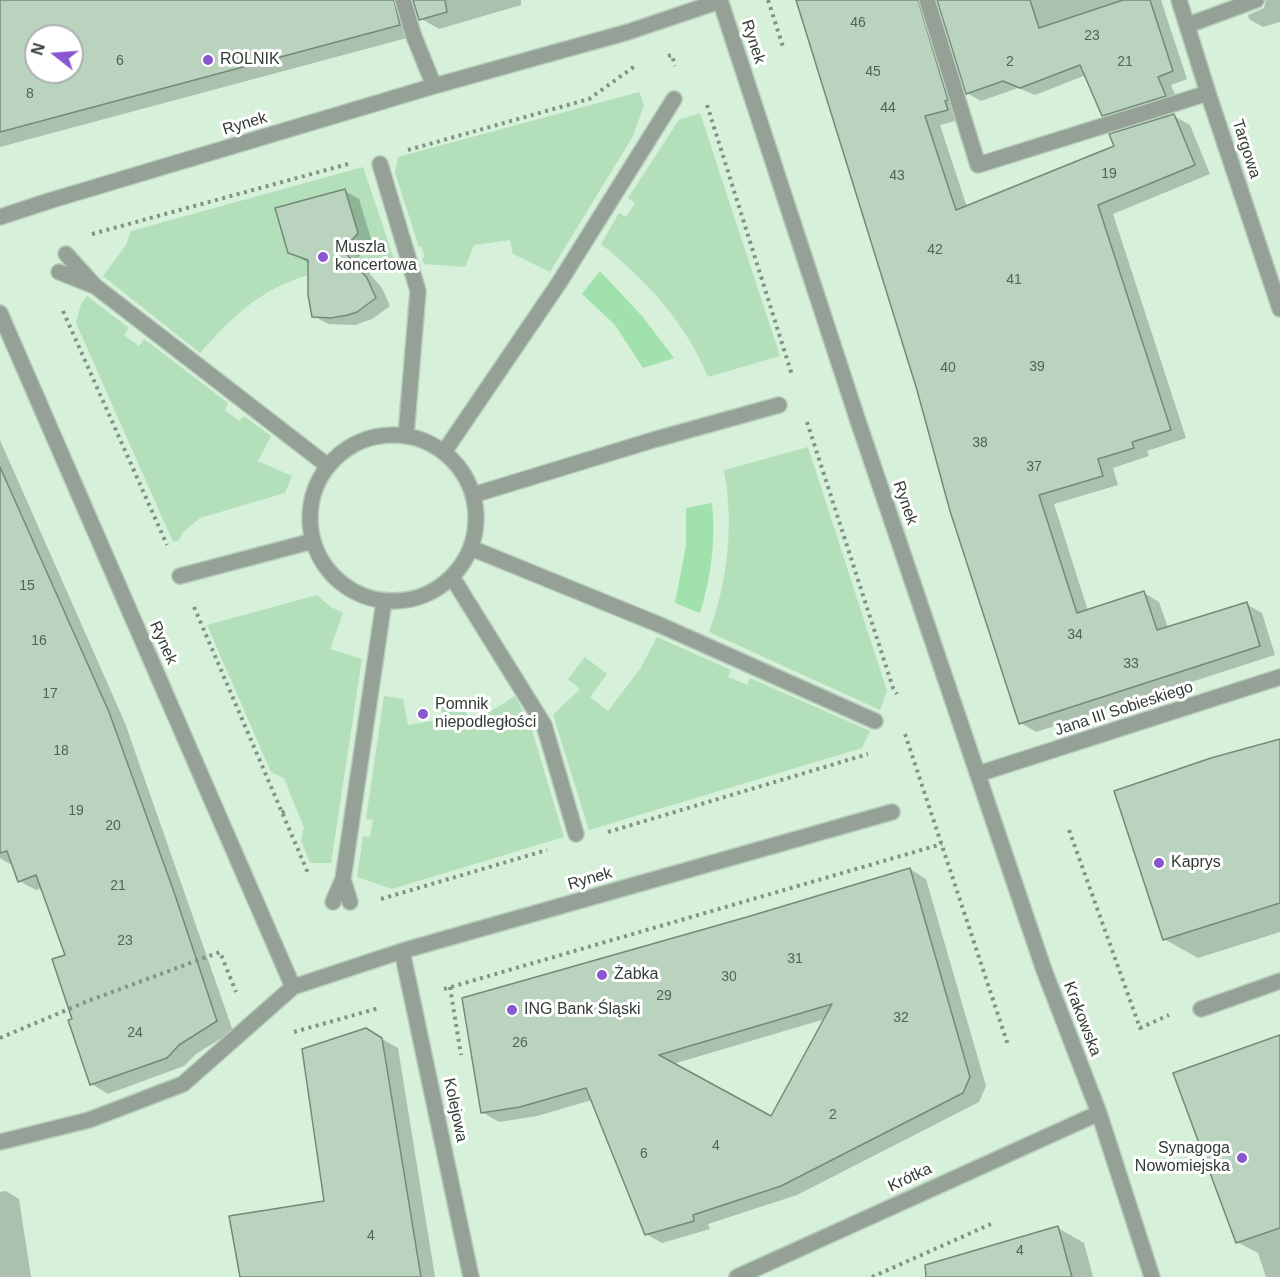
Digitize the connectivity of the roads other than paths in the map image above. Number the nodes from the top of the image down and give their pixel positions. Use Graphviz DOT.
graph roads {
  1 [pos="403,0"];
  2 [pos="720,0"];
  3 [pos="927,0"];
  4 [pos="1179,0"];
  5 [pos="1256,0"];
  6 [pos="1188,26"];
  7 [pos="435,86"];
  8 [pos="1208,93"];
  9 [pos="674,99"];
  10 [pos="380,164"];
  11 [pos="0,217"];
  12 [pos="66,254"];
  13 [pos="59,272"];
  14 [pos="95,286"];
  15 [pos="1280,309"];
  16 [pos="0,313"];
  17 [pos="779,405"];
  18 [pos="406,435"];
  19 [pos="444,452"];
  20 [pos="328,466"];
  21 [pos="473,495"];
  22 [pos="313,541"];
  23 [pos="471,548"];
  24 [pos="180,576"];
  25 [pos="453,577"];
  26 [pos="384,601"];
  27 [pos="1280,677"];
  28 [pos="875,721"];
  29 [pos="978,774"];
  30 [pos="892,812"];
  31 [pos="576,834"];
  32 [pos="343,879"];
  33 [pos="333,902"];
  34 [pos="350,902"];
  35 [pos="402,951"];
  36 [pos="1280,981"];
  37 [pos="293,987"];
  38 [pos="1201,1009"];
  39 [pos="1099,1113"];
  40 [pos="0,1142"];
  41 [pos="471,1277"];
  42 [pos="737,1277"];
  43 [pos="1152,1277"];
  1 -- 7 [label="street"];
  2 -- 7 [label="street, Rynek"];
  2 -- 29 [label="street, Rynek"];
  3 -- 8 [label="street"];
  4 -- 6 [label="street, Targowa"];
  5 -- 6 [label="street"];
  6 -- 8 [label="street, Targowa"];
  7 -- 11 [label="street, Rynek"];
  8 -- 15 [label="street, Targowa"];
  9 -- 19 [label="street"];
  10 -- 18 [label="street"];
  12 -- 14 [label="street"];
  13 -- 14 [label="street"];
  14 -- 20 [label="street"];
  16 -- 37 [label="street, Rynek"];
  17 -- 21 [label="street"];
  18 -- 19 [label="street"];
  18 -- 20 [label="street"];
  19 -- 21 [label="street"];
  20 -- 22 [label="street"];
  21 -- 23 [label="street"];
  22 -- 24 [label="street"];
  22 -- 26 [label="street"];
  23 -- 25 [label="street"];
  23 -- 28 [label="street"];
  25 -- 26 [label="street"];
  25 -- 31 [label="street"];
  26 -- 32 [label="street"];
  27 -- 29 [label="street, Jana III Sobieskiego"];
  29 -- 39 [label="street, Krakowska"];
  30 -- 35 [label="street, Rynek"];
  32 -- 33 [label="street"];
  32 -- 34 [label="street"];
  35 -- 37 [label="street, Rynek"];
  35 -- 41 [label="street, Kolejowa"];
  36 -- 38 [label="street"];
  37 -- 40 [label="street"];
  39 -- 42 [label="street, Krótka"];
  39 -- 43 [label="street, Krakowska"];
}
